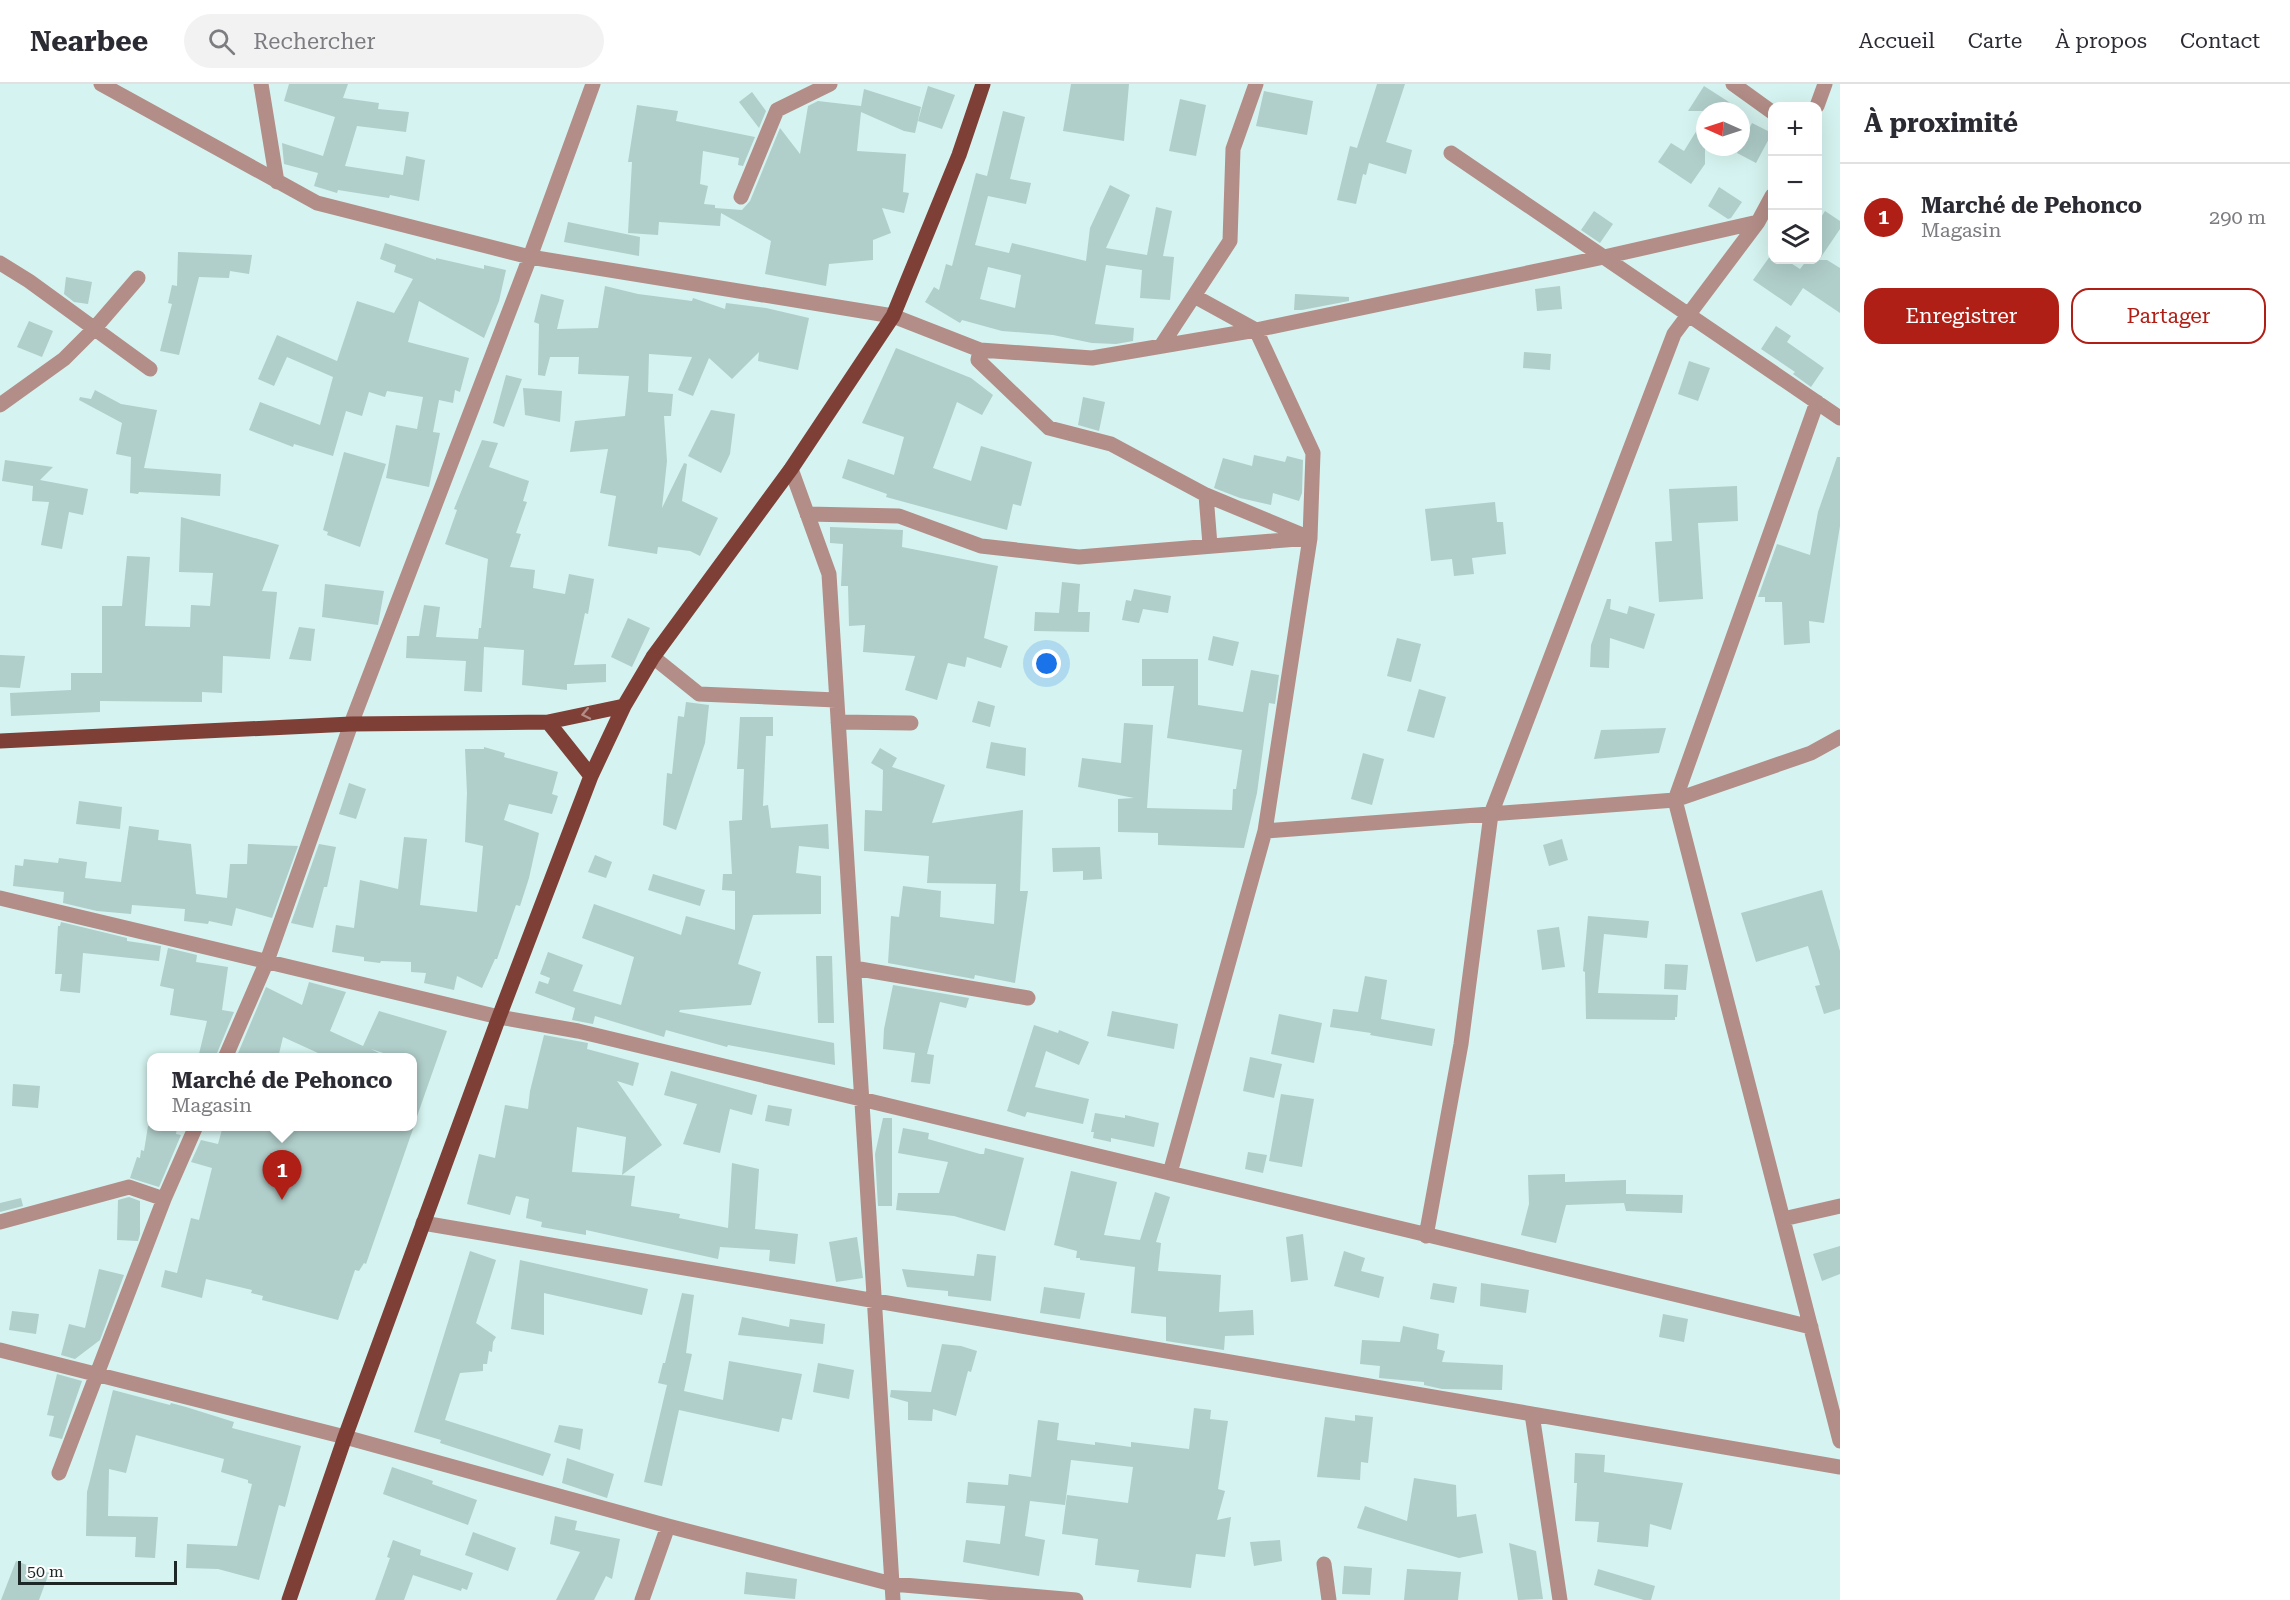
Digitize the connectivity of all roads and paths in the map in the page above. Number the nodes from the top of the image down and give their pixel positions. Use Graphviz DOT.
graph roads {
  1 [pos="101,84"];
  2 [pos="261,84"];
  3 [pos="593,84"];
  4 [pos="830,84"];
  5 [pos="983,84"];
  6 [pos="1256,84"];
  7 [pos="1733,84"];
  8 [pos="1825,84"];
  9 [pos="1818,102"];
  10 [pos="1768,108"];
  11 [pos="1451,153"];
  12 [pos="277,182"];
  13 [pos="741,197"];
  14 [pos="1768,205"];
  15 [pos="1758,222"];
  16 [pos="530,256"];
  17 [pos="1604,257"];
  18 [pos="0,263"];
  19 [pos="138,278"];
  20 [pos="1194,296"];
  21 [pos="1689,315"];
  22 [pos="893,316"];
  23 [pos="94,328"];
  24 [pos="1256,330"];
  25 [pos="1161,346"];
  26 [pos="980,350"];
  27 [pos="150,369"];
  28 [pos="1817,402"];
  29 [pos="0,405"];
  30 [pos="1840,418"];
  31 [pos="791,469"];
  32 [pos="1206,495"];
  33 [pos="807,514"];
  34 [pos="1310,538"];
  35 [pos="1210,545"];
  36 [pos="653,657"];
  37 [pos="837,700"];
  38 [pos="624,706"];
  39 [pos="548,722"];
  40 [pos="838,722"];
  41 [pos="911,723"];
  42 [pos="351,724"];
  43 [pos="1840,737"];
  44 [pos="0,741"];
  45 [pos="591,777"];
  46 [pos="1676,800"];
  47 [pos="1491,814"];
  48 [pos="1265,831"];
  49 [pos="0,898"];
  50 [pos="267,961"];
  51 [pos="854,968"];
  52 [pos="1028,998"];
  53 [pos="499,1017"];
  54 [pos="227,1053"];
  55 [pos="862,1099"];
  56 [pos="194,1131"];
  57 [pos="1170,1173"];
  58 [pos="164,1199"];
  59 [pos="1840,1206"];
  60 [pos="1783,1219"];
  61 [pos="0,1222"];
  62 [pos="423,1223"];
  63 [pos="1426,1236"];
  64 [pos="874,1301"];
  65 [pos="1811,1327"];
  66 [pos="0,1350"];
  67 [pos="97,1375"];
  68 [pos="1532,1414"];
  69 [pos="345,1437"];
  70 [pos="1840,1441"];
  71 [pos="1840,1467"];
  72 [pos="59,1473"];
  73 [pos="668,1527"];
  74 [pos="1324,1564"];
  75 [pos="892,1584"];
  76 [pos="290,1600"];
  77 [pos="642,1600"];
  78 [pos="893,1600"];
  79 [pos="1076,1600"];
  80 [pos="1329,1600"];
  81 [pos="1560,1600"];
  1 -- 12 [label="street"];
  2 -- 12 [label="street"];
  3 -- 16 [label="street"];
  4 -- 13 [label="street"];
  5 -- 22 [label="main road"];
  6 -- 20 [label="street"];
  7 -- 10 [label="street"];
  8 -- 9 [label="street"];
  11 -- 17 [label="street"];
  12 -- 16 [label="street"];
  14 -- 15 [label="street"];
  15 -- 17 [label="street"];
  15 -- 21 [label="street"];
  16 -- 22 [label="street"];
  16 -- 42 [label="street"];
  17 -- 21 [label="street"];
  17 -- 24 [label="street"];
  18 -- 23 [label="street"];
  19 -- 23 [label="street"];
  20 -- 24 [label="street"];
  20 -- 25 [label="street"];
  21 -- 28 [label="street"];
  21 -- 47 [label="street"];
  22 -- 26 [label="street"];
  22 -- 31 [label="main road"];
  23 -- 27 [label="street"];
  23 -- 29 [label="street"];
  24 -- 25 [label="street"];
  24 -- 34 [label="street"];
  25 -- 26 [label="street"];
  26 -- 32 [label="street"];
  28 -- 30 [label="street"];
  28 -- 46 [label="street"];
  31 -- 33 [label="street"];
  31 -- 36 [label="main road"];
  32 -- 34 [label="street"];
  32 -- 35 [label="street"];
  33 -- 35 [label="street"];
  33 -- 37 [label="street"];
  34 -- 35 [label="street"];
  34 -- 48 [label="street"];
  36 -- 37 [label="street"];
  36 -- 38 [label="main road"];
  37 -- 40 [label="street"];
  38 -- 39 [label="main road, one-way"];
  38 -- 45 [label="main road"];
  39 -- 42 [label="main road"];
  39 -- 45 [label="main road"];
  40 -- 41 [label="street"];
  40 -- 51 [label="street"];
  42 -- 44 [label="main road"];
  42 -- 50 [label="street"];
  43 -- 46 [label="street"];
  45 -- 53 [label="main road"];
  46 -- 47 [label="street"];
  46 -- 60 [label="street"];
  47 -- 48 [label="street"];
  47 -- 63 [label="street"];
  48 -- 57 [label="street"];
  49 -- 50 [label="street"];
  50 -- 53 [label="street"];
  50 -- 54 [label="street"];
  51 -- 52 [label="street"];
  51 -- 55 [label="street"];
  53 -- 55 [label="street"];
  53 -- 62 [label="main road"];
  55 -- 57 [label="street"];
  55 -- 64 [label="street"];
  56 -- 58 [label="street"];
  57 -- 63 [label="street"];
  58 -- 61 [label="street"];
  58 -- 67 [label="street"];
  59 -- 60 [label="street"];
  60 -- 65 [label="street"];
  62 -- 64 [label="street"];
  62 -- 69 [label="main road"];
  63 -- 65 [label="street"];
  64 -- 68 [label="street"];
  64 -- 75 [label="street"];
  65 -- 70 [label="street"];
  66 -- 67 [label="street"];
  67 -- 69 [label="street"];
  67 -- 72 [label="street"];
  68 -- 71 [label="street"];
  68 -- 81 [label="street"];
  69 -- 73 [label="street"];
  69 -- 76 [label="main road"];
  73 -- 75 [label="street"];
  73 -- 77 [label="street"];
  74 -- 80 [label="street"];
  75 -- 78 [label="street"];
  75 -- 79 [label="street"];
}
